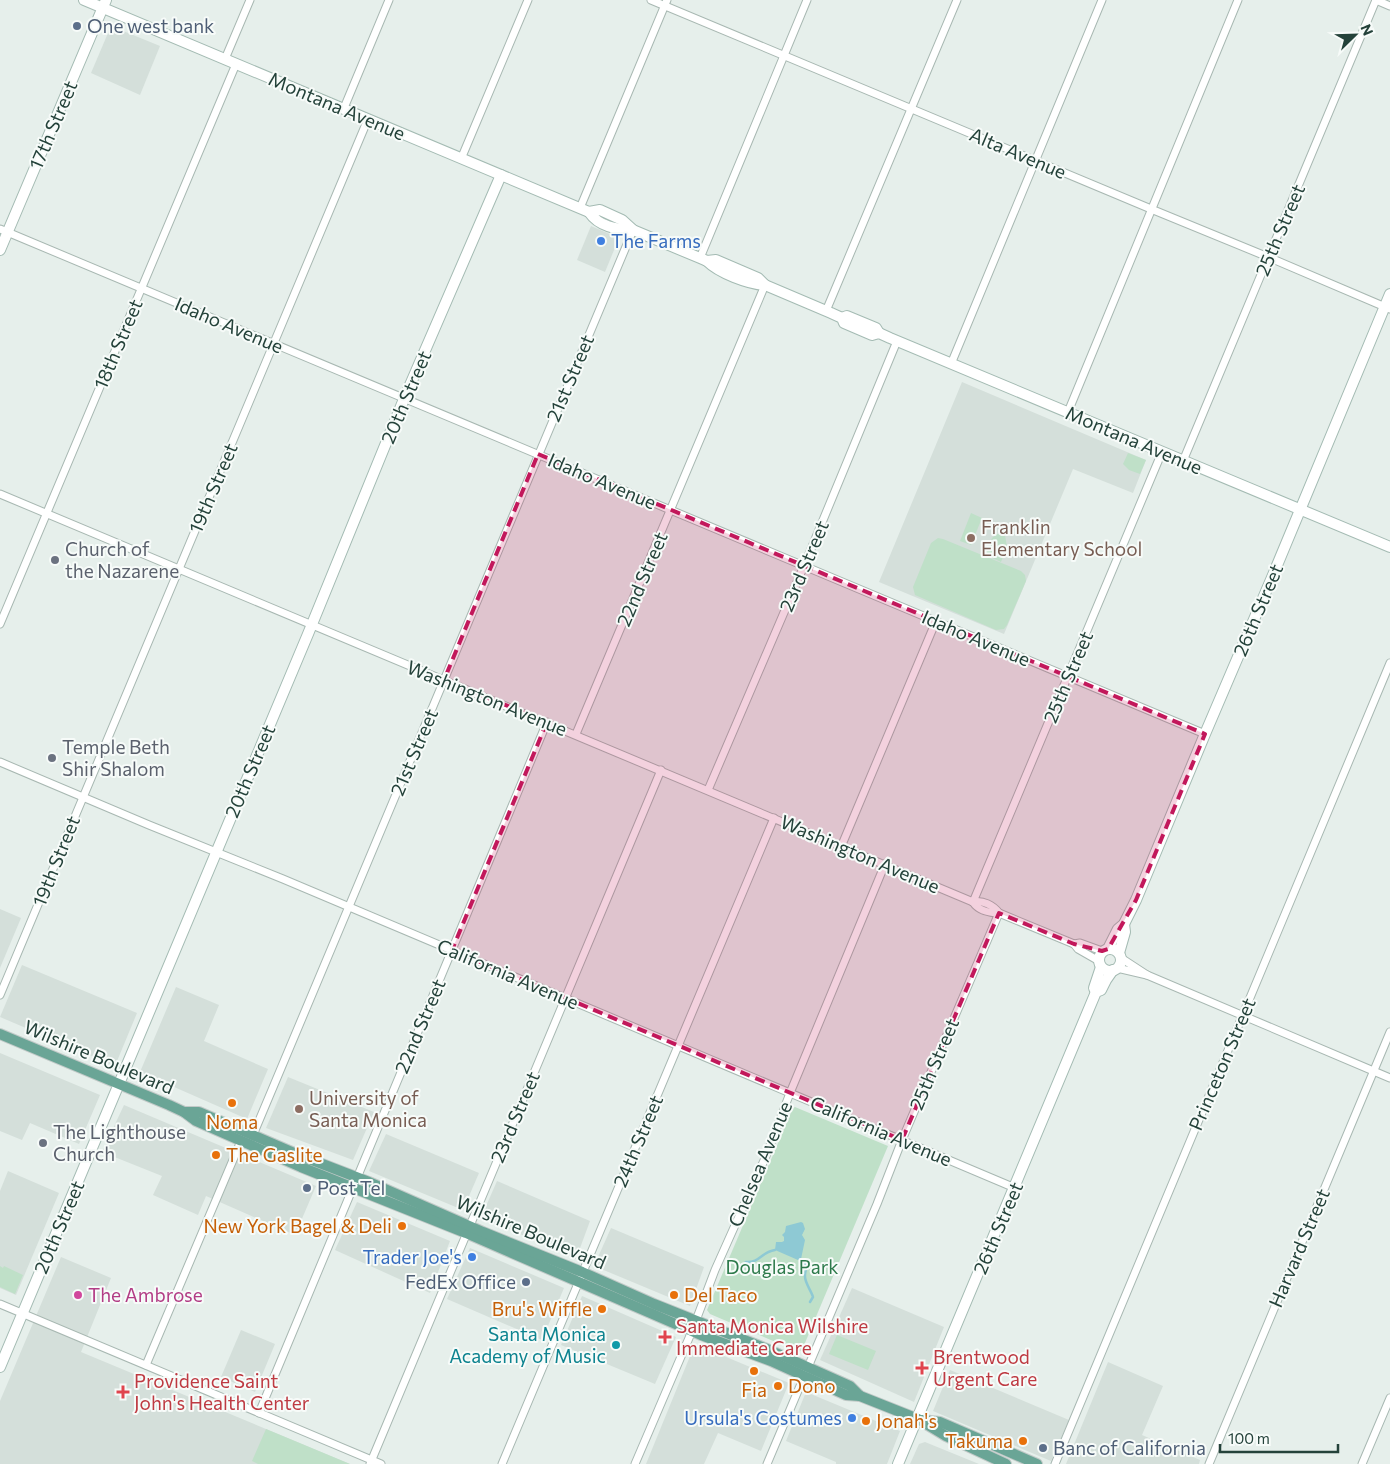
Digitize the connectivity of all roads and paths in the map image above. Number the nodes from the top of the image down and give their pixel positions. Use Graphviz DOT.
graph roads {
  1 [pos="84,0"];
  2 [pos="250,0"];
  3 [pos="389,0"];
  4 [pos="528,0"];
  5 [pos="651,0"];
  6 [pos="807,0"];
  7 [pos="957,0"];
  8 [pos="1102,0"];
  9 [pos="1238,0"];
  10 [pos="1376,0"];
  11 [pos="666,3"];
  12 [pos="104,4"];
  13 [pos="1390,6"];
  14 [pos="784,55"];
  15 [pos="225,59"];
  16 [pos="236,64"];
  17 [pos="344,108"];
  18 [pos="910,108"];
  19 [pos="368,119"];
  20 [pos="462,159"];
  21 [pos="1036,161"];
  22 [pos="501,175"];
  23 [pos="1151,209"];
  24 [pos="585,210"];
  25 [pos="4,230"];
  26 [pos="632,230"];
  27 [pos="0,250"];
  28 [pos="1268,256"];
  29 [pos="704,259"];
  30 [pos="765,285"];
  31 [pos="141,288"];
  32 [pos="1390,294"];
  33 [pos="1387,308"];
  34 [pos="826,311"];
  35 [pos="897,341"];
  36 [pos="274,343"];
  37 [pos="951,364"];
  38 [pos="404,399"];
  39 [pos="1068,412"];
  40 [pos="1162,452"];
  41 [pos="538,454"];
  42 [pos="1184,461"];
  43 [pos="0,494"];
  44 [pos="670,510"];
  45 [pos="1300,510"];
  46 [pos="47,514"];
  47 [pos="1390,548"];
  48 [pos="804,566"];
  49 [pos="178,569"];
  50 [pos="936,621"];
  51 [pos="0,624"];
  52 [pos="312,625"];
  53 [pos="1390,663"];
  54 [pos="1068,677"];
  55 [pos="444,680"];
  56 [pos="547,722"];
  57 [pos="576,734"];
  58 [pos="1205,734"];
  59 [pos="0,762"];
  60 [pos="660,770"];
  61 [pos="708,790"];
  62 [pos="83,797"];
  63 [pos="774,818"];
  64 [pos="841,847"];
  65 [pos="216,851"];
  66 [pos="885,864"];
  67 [pos="973,902"];
  68 [pos="349,907"];
  69 [pos="999,913"];
  70 [pos="1124,924"];
  71 [pos="452,950"];
  72 [pos="1120,955"];
  73 [pos="1102,957"];
  74 [pos="1115,969"];
  75 [pos="1147,975"];
  76 [pos="1096,992"];
  77 [pos="0,995"];
  78 [pos="565,999"];
  79 [pos="1242,1016"];
  80 [pos="1390,1032"];
  81 [pos="0,1034"];
  82 [pos="678,1046"];
  83 [pos="1373,1071"];
  84 [pos="1390,1078"];
  85 [pos="118,1084"];
  86 [pos="790,1093"];
  87 [pos="184,1112"];
  88 [pos="253,1135"];
  89 [pos="236,1139"];
  90 [pos="902,1140"];
  91 [pos="355,1182"];
  92 [pos="1015,1188"];
  93 [pos="468,1230"];
  94 [pos="580,1277"];
  95 [pos="0,1304"];
  96 [pos="23,1313"];
  97 [pos="694,1326"];
  98 [pos="146,1365"];
  99 [pos="0,1367"];
  100 [pos="806,1372"];
  101 [pos="1390,1398"];
  102 [pos="259,1413"];
  103 [pos="918,1419"];
  104 [pos="370,1462"];
  105 [pos="381,1464"];
  106 [pos="502,1464"];
  107 [pos="635,1464"];
  108 [pos="767,1464"];
  109 [pos="898,1464"];
  110 [pos="1006,1464"];
  111 [pos="1037,1464"];
  112 [pos="1055,1464"];
  113 [pos="1209,1464"];
  114 [pos="1362,1464"];
  1 -- 12 [label="street, Montana Avenue"];
  2 -- 15 [label="street"];
  3 -- 17 [label="street"];
  4 -- 20 [label="street"];
  5 -- 11 [label="street, Alta Avenue"];
  6 -- 14 [label="street"];
  7 -- 18 [label="street"];
  8 -- 21 [label="street"];
  9 -- 23 [label="street"];
  10 -- 13 [label="street"];
  10 -- 28 [label="street, 25th Street"];
  11 -- 14 [label="street, Alta Avenue"];
  11 -- 24 [label="street"];
  12 -- 15 [label="street, Montana Avenue"];
  12 -- 25 [label="street, 17th Street"];
  14 -- 18 [label="street, Alta Avenue"];
  14 -- 29 [label="street"];
  15 -- 16 [label="street, Montana Avenue"];
  16 -- 17 [label="street, Montana Avenue"];
  16 -- 31 [label="street, 18th Street"];
  17 -- 19 [label="street, Montana Avenue"];
  18 -- 21 [label="street, Alta Avenue"];
  18 -- 34 [label="street"];
  19 -- 20 [label="street, Montana Avenue"];
  19 -- 36 [label="street, 19th Street"];
  20 -- 22 [label="street, Montana Avenue"];
  21 -- 23 [label="street, Alta Avenue"];
  21 -- 37 [label="street"];
  22 -- 24 [label="street, Montana Avenue"];
  22 -- 38 [label="street, 20th Street"];
  23 -- 28 [label="street, Alta Avenue"];
  23 -- 39 [label="street"];
  24 -- 26 [label="street, Montana Avenue"];
  25 -- 27 [label="street, 17th Street"];
  25 -- 31 [label="street, Idaho Avenue"];
  26 -- 29 [label="street, Montana Avenue"];
  26 -- 41 [label="street, 21st Street"];
  28 -- 33 [label="street, Alta Avenue"];
  28 -- 42 [label="street, 25th Street"];
  29 -- 30 [label="street, Montana Avenue"];
  30 -- 34 [label="street, Montana Avenue"];
  30 -- 44 [label="street, 22nd Street"];
  31 -- 36 [label="street, Idaho Avenue"];
  31 -- 46 [label="street, 18th Street"];
  32 -- 33 [label="street, 26th Street"];
  33 -- 45 [label="street, 26th Street"];
  34 -- 35 [label="street, Montana Avenue"];
  35 -- 37 [label="street, Montana Avenue"];
  35 -- 48 [label="street, 23rd Street"];
  36 -- 38 [label="street, Idaho Avenue"];
  36 -- 49 [label="street, 19th Street"];
  37 -- 39 [label="street, Montana Avenue"];
  38 -- 41 [label="street, Idaho Avenue"];
  38 -- 52 [label="street, 20th Street"];
  39 -- 40 [label="street, Montana Avenue"];
  40 -- 42 [label="street, Montana Avenue"];
  40 -- 54 [label="street, 25th Street"];
  41 -- 44 [label="street, Idaho Avenue"];
  41 -- 55 [label="street, 21st Street"];
  42 -- 45 [label="street, Montana Avenue"];
  43 -- 46 [label="street, Washington Avenue"];
  44 -- 48 [label="street, Idaho Avenue"];
  44 -- 57 [label="street, 22nd Street"];
  45 -- 47 [label="street, Montana Avenue"];
  45 -- 58 [label="street, 26th Street"];
  46 -- 49 [label="street, Washington Avenue"];
  46 -- 51 [label="street, 18th Street"];
  48 -- 50 [label="street, Idaho Avenue"];
  48 -- 61 [label="street, 23rd Street"];
  49 -- 52 [label="street, Washington Avenue"];
  49 -- 62 [label="street, 19th Street"];
  50 -- 54 [label="street, Idaho Avenue"];
  50 -- 64 [label="street"];
  52 -- 55 [label="street, Washington Avenue"];
  52 -- 65 [label="street, 20th Street"];
  53 -- 79 [label="street, Princeton Street"];
  54 -- 58 [label="street, Idaho Avenue"];
  54 -- 67 [label="street, 25th Street"];
  55 -- 56 [label="street, Washington Avenue"];
  55 -- 68 [label="street, 21st Street"];
  56 -- 57 [label="street, Washington Avenue"];
  56 -- 71 [label="street, 22nd Street"];
  57 -- 60 [label="street, Washington Avenue"];
  58 -- 70 [label="street, 26th Street"];
  59 -- 62 [label="street, California Avenue"];
  60 -- 61 [label="street, Washington Avenue"];
  60 -- 78 [label="street, 23rd Street"];
  61 -- 63 [label="street, Washington Avenue"];
  62 -- 65 [label="street, California Avenue"];
  62 -- 77 [label="street, 19th Street"];
  63 -- 64 [label="street, Washington Avenue"];
  63 -- 82 [label="street, 24th Street"];
  64 -- 66 [label="street, Washington Avenue"];
  65 -- 68 [label="street, California Avenue"];
  65 -- 85 [label="street, 20th Street"];
  66 -- 67 [label="street, Washington Avenue"];
  66 -- 86 [label="street, Chelsea Avenue"];
  67 -- 69 [label="street, Washington Avenue"];
  68 -- 71 [label="street, California Avenue"];
  68 -- 88 [label="street, 21st Street"];
  69 -- 73 [label="street, Washington Avenue"];
  69 -- 90 [label="street, 25th Street"];
  70 -- 72 [label="street, 26th Street"];
  70 -- 73 [label="street, 26th Street"];
  71 -- 78 [label="street, California Avenue"];
  71 -- 91 [label="street, 22nd Street"];
  72 -- 73 [label="street"];
  72 -- 74 [label="street"];
  72 -- 75 [label="street"];
  73 -- 74 [label="street"];
  73 -- 76 [label="street, 26th Street"];
  74 -- 75 [label="street"];
  74 -- 76 [label="street, 26th Street"];
  75 -- 79 [label="street"];
  76 -- 92 [label="street, 26th Street"];
  78 -- 82 [label="street, California Avenue"];
  78 -- 93 [label="street, 23rd Street"];
  79 -- 83 [label="street"];
  79 -- 112 [label="street, Princeton Street"];
  80 -- 83 [label="street, Harvard Street"];
  81 -- 85 [label="main road, Wilshire Boulevard"];
  82 -- 86 [label="street, California Avenue"];
  82 -- 94 [label="street, 24th Street"];
  83 -- 84 [label="street"];
  83 -- 113 [label="street, Harvard Street"];
  85 -- 87 [label="main road, Wilshire Boulevard"];
  85 -- 96 [label="street, 20th Street"];
  86 -- 90 [label="street, California Avenue"];
  86 -- 97 [label="street, Chelsea Avenue"];
  87 -- 88 [label="main road, Wilshire Boulevard"];
  87 -- 89 [label="main road, Wilshire Boulevard"];
  88 -- 89 [label="main road"];
  88 -- 91 [label="main road, Wilshire Boulevard"];
  89 -- 91 [label="main road, Wilshire Boulevard"];
  89 -- 98 [label="street"];
  90 -- 92 [label="street, California Avenue"];
  90 -- 100 [label="street, 25th Street"];
  91 -- 93 [label="main road, Wilshire Boulevard"];
  91 -- 102 [label="street, 22nd Street"];
  92 -- 103 [label="street, 26th Street"];
  93 -- 94 [label="main road, Wilshire Boulevard"];
  93 -- 104 [label="street, 23rd Street"];
  94 -- 97 [label="main road, Wilshire Boulevard"];
  94 -- 106 [label="street, 24th Street"];
  95 -- 96 [label="street"];
  96 -- 98 [label="street"];
  96 -- 99 [label="street, 20th Street"];
  97 -- 100 [label="main road, Wilshire Boulevard"];
  97 -- 107 [label="street, Chelsea Avenue"];
  98 -- 102 [label="street"];
  100 -- 103 [label="main road, Wilshire Boulevard"];
  100 -- 108 [label="street, 25th Street"];
  101 -- 114 [label="street"];
  102 -- 104 [label="street"];
  103 -- 109 [label="street, 26th Street"];
  103 -- 110 [label="main road, Wilshire Boulevard"];
  103 -- 111 [label="main road, Wilshire Boulevard"];
  104 -- 105 [label="street"];
}
